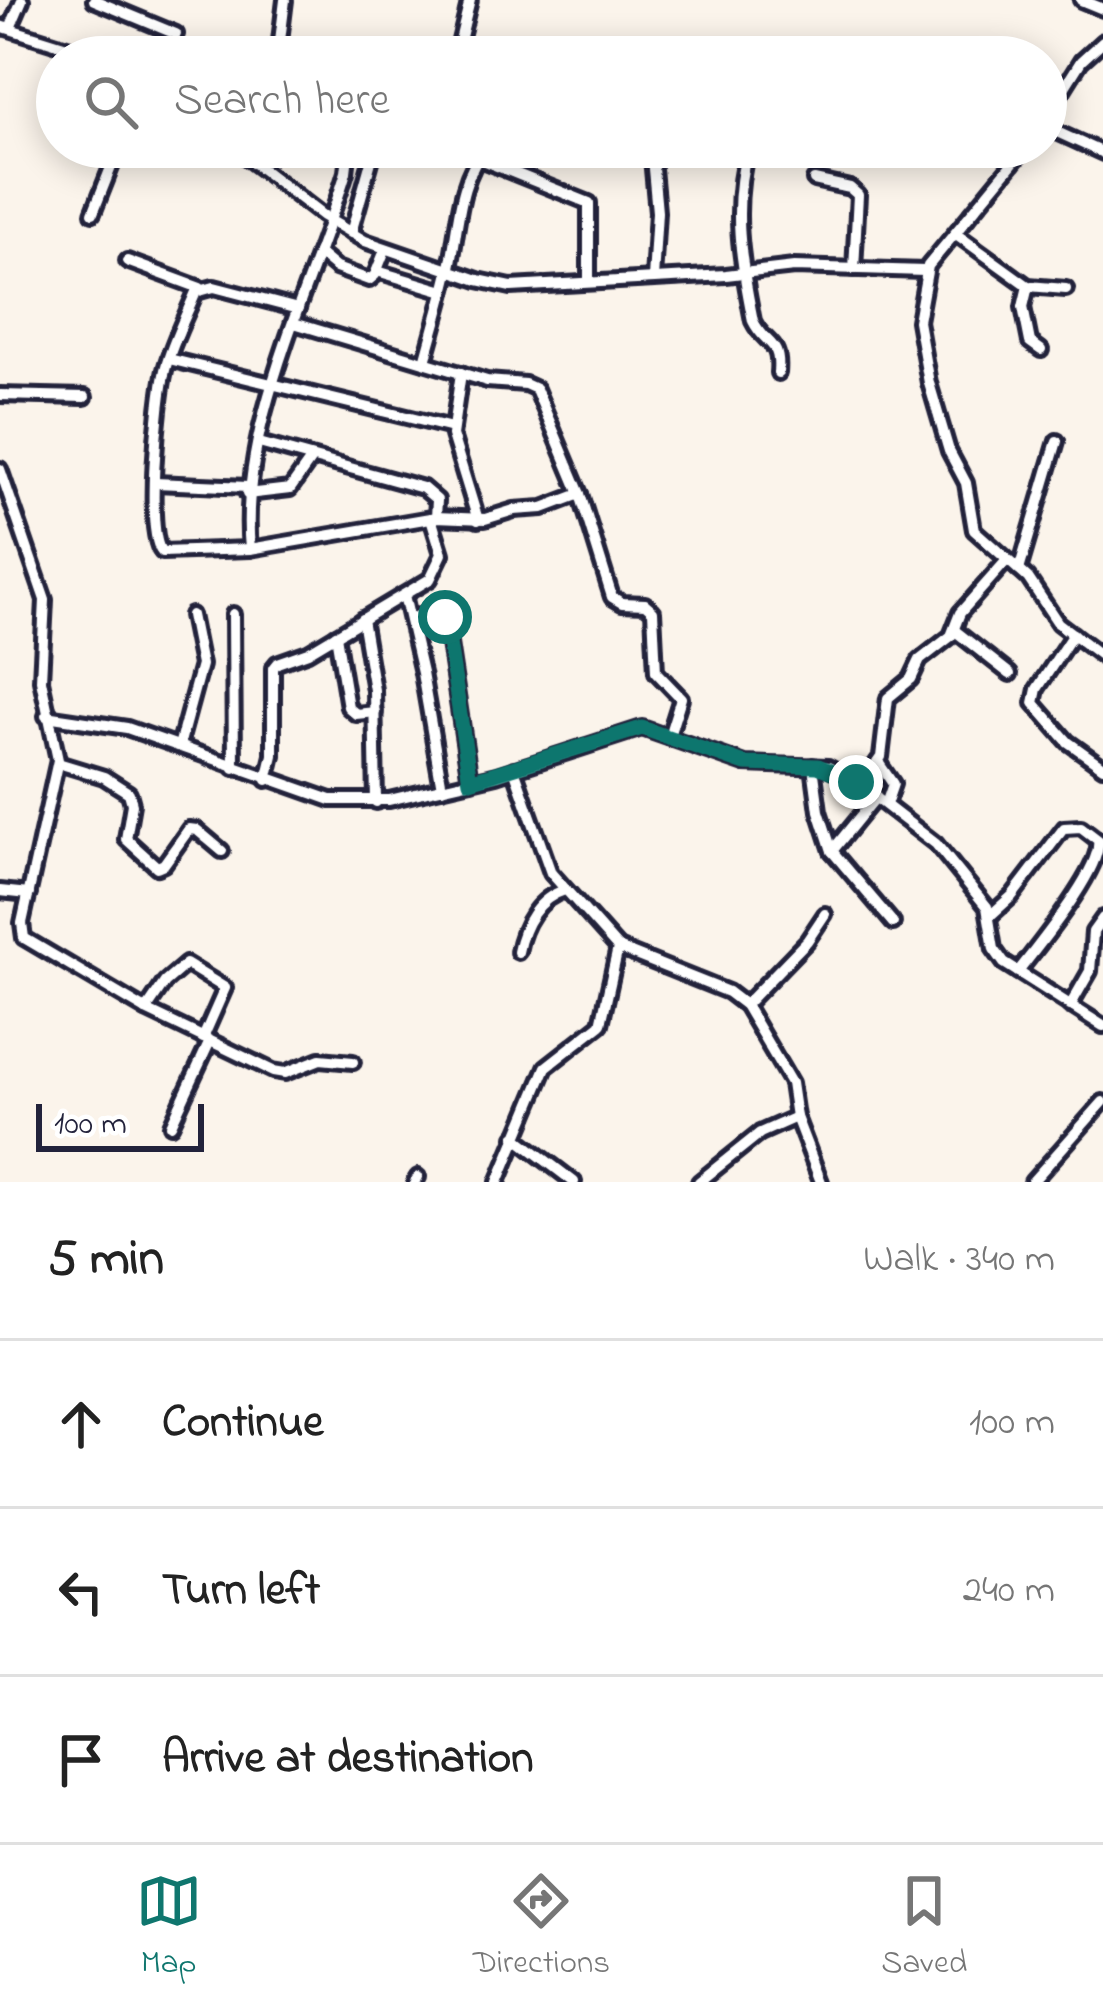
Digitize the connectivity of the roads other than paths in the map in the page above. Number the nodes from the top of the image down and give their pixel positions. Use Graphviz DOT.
graph roads {
  1 [pos="22,0"];
  2 [pos="94,0"];
  3 [pos="285,0"];
  4 [pos="470,0"];
  5 [pos="1081,0"];
  6 [pos="1103,9"];
  7 [pos="5,27"];
  8 [pos="176,34"];
  9 [pos="283,36"];
  10 [pos="461,36"];
  11 [pos="36,37"];
  12 [pos="1103,40"];
  13 [pos="1067,84"];
  14 [pos="1067,137"];
  15 [pos="1103,153"];
  16 [pos="110,168"];
  17 [pos="257,168"];
  18 [pos="346,168"];
  19 [pos="369,168"];
  20 [pos="473,168"];
  21 [pos="502,168"];
  22 [pos="653,168"];
  23 [pos="744,168"];
  24 [pos="1009,168"];
  25 [pos="814,180"];
  26 [pos="93,213"];
  27 [pos="329,221"];
  28 [pos="351,233"];
  29 [pos="956,234"];
  30 [pos="386,250"];
  31 [pos="318,253"];
  32 [pos="128,261"];
  33 [pos="450,269"];
  34 [pos="854,269"];
  35 [pos="377,271"];
  36 [pos="925,271"];
  37 [pos="744,273"];
  38 [pos="653,279"];
  39 [pos="589,282"];
  40 [pos="1028,286"];
  41 [pos="200,289"];
  42 [pos="1066,289"];
  43 [pos="444,291"];
  44 [pos="298,309"];
  45 [pos="293,322"];
  46 [pos="1041,350"];
  47 [pos="169,359"];
  48 [pos="424,362"];
  49 [pos="778,373"];
  50 [pos="461,374"];
  51 [pos="274,383"];
  52 [pos="0,395"];
  53 [pos="85,398"];
  54 [pos="452,428"];
  55 [pos="1057,441"];
  56 [pos="260,443"];
  57 [pos="311,458"];
  58 [pos="0,469"];
  59 [pos="155,483"];
  60 [pos="248,491"];
  61 [pos="580,494"];
  62 [pos="434,517"];
  63 [pos="478,520"];
  64 [pos="250,549"];
  65 [pos="1006,560"];
  66 [pos="1019,570"];
  67 [pos="404,595"];
  68 [pos="232,614"];
  69 [pos="191,615"];
  70 [pos="410,619"];
  71 [pos="362,620"];
  72 [pos="954,630"];
  73 [pos="1073,634"];
  74 [pos="337,635"];
  75 [pos="1103,657"];
  76 [pos="1010,674"];
  77 [pos="375,712"];
  78 [pos="46,716"];
  79 [pos="669,736"];
  80 [pos="179,746"];
  81 [pos="878,762"];
  82 [pos="58,764"];
  83 [pos="813,766"];
  84 [pos="1103,767"];
  85 [pos="234,768"];
  86 [pos="514,769"];
  87 [pos="267,780"];
  88 [pos="470,781"];
  89 [pos="861,786"];
  90 [pos="442,788"];
  91 [pos="881,801"];
  92 [pos="376,802"];
  93 [pos="832,850"];
  94 [pos="222,851"];
  95 [pos="565,890"];
  96 [pos="0,891"];
  97 [pos="29,894"];
  98 [pos="825,914"];
  99 [pos="991,915"];
  100 [pos="1103,918"];
  101 [pos="893,923"];
  102 [pos="618,948"];
  103 [pos="518,952"];
  104 [pos="1018,972"];
  105 [pos="745,1005"];
  106 [pos="1070,1006"];
  107 [pos="146,1010"];
  108 [pos="1103,1025"];
  109 [pos="206,1040"];
  110 [pos="353,1062"];
  111 [pos="1103,1102"];
  112 [pos="796,1118"];
  113 [pos="170,1125"];
  114 [pos="515,1137"];
  115 [pos="498,1182"];
  116 [pos="574,1182"];
  117 [pos="699,1182"];
  118 [pos="821,1182"];
  119 [pos="1032,1182"];
  1 -- 7 [label="street"];
  2 -- 8 [label="street"];
  3 -- 9 [label="street"];
  4 -- 10 [label="street"];
  5 -- 6 [label="street"];
  7 -- 11 [label="street"];
  12 -- 13 [label="street"];
  14 -- 15 [label="street"];
  16 -- 26 [label="street"];
  17 -- 27 [label="street"];
  18 -- 27 [label="street"];
  19 -- 28 [label="street"];
  20 -- 33 [label="street"];
  21 -- 39 [label="street"];
  22 -- 38 [label="street"];
  23 -- 37 [label="street"];
  24 -- 29 [label="street"];
  25 -- 34 [label="street"];
  27 -- 28 [label="street"];
  27 -- 31 [label="street"];
  28 -- 30 [label="street"];
  29 -- 36 [label="street"];
  29 -- 40 [label="street"];
  30 -- 33 [label="street"];
  30 -- 35 [label="street"];
  31 -- 35 [label="street"];
  31 -- 44 [label="street"];
  32 -- 41 [label="street"];
  33 -- 39 [label="street"];
  33 -- 43 [label="street"];
  34 -- 36 [label="street"];
  34 -- 37 [label="street"];
  35 -- 43 [label="street"];
  36 -- 65 [label="street"];
  37 -- 38 [label="street"];
  37 -- 49 [label="street"];
  38 -- 39 [label="street"];
  40 -- 42 [label="street"];
  40 -- 46 [label="street"];
  41 -- 44 [label="street"];
  41 -- 47 [label="street"];
  43 -- 48 [label="street"];
  44 -- 45 [label="street"];
  45 -- 48 [label="street"];
  45 -- 51 [label="street"];
  47 -- 51 [label="street"];
  47 -- 59 [label="street"];
  48 -- 50 [label="street"];
  50 -- 54 [label="street"];
  50 -- 61 [label="street"];
  51 -- 54 [label="street"];
  51 -- 56 [label="street"];
  52 -- 53 [label="street"];
  54 -- 63 [label="street"];
  55 -- 66 [label="street"];
  56 -- 57 [label="street"];
  56 -- 60 [label="street"];
  57 -- 60 [label="street"];
  57 -- 62 [label="street"];
  58 -- 78 [label="street"];
  59 -- 60 [label="street"];
  59 -- 64 [label="street"];
  60 -- 64 [label="street"];
  61 -- 63 [label="street"];
  61 -- 79 [label="street"];
  62 -- 63 [label="street"];
  62 -- 64 [label="street"];
  62 -- 67 [label="street"];
  65 -- 66 [label="street"];
  65 -- 72 [label="street"];
  66 -- 73 [label="street"];
  67 -- 70 [label="street"];
  67 -- 71 [label="street"];
  68 -- 85 [label="street"];
  69 -- 80 [label="street"];
  70 -- 88 [label="street"];
  70 -- 90 [label="street"];
  71 -- 74 [label="street"];
  71 -- 77 [label="street"];
  72 -- 76 [label="street"];
  72 -- 81 [label="street"];
  73 -- 75 [label="street"];
  73 -- 84 [label="street"];
  74 -- 77 [label="street"];
  74 -- 87 [label="street"];
  77 -- 92 [label="street"];
  78 -- 80 [label="street"];
  78 -- 82 [label="street"];
  79 -- 83 [label="street"];
  79 -- 86 [label="street"];
  80 -- 85 [label="street"];
  81 -- 89 [label="street"];
  81 -- 91 [label="street"];
  82 -- 94 [label="street"];
  82 -- 97 [label="street"];
  83 -- 89 [label="street"];
  83 -- 93 [label="street"];
  85 -- 87 [label="street"];
  86 -- 88 [label="street"];
  86 -- 95 [label="street"];
  87 -- 92 [label="street"];
  88 -- 90 [label="street"];
  89 -- 91 [label="street"];
  90 -- 92 [label="street"];
  91 -- 93 [label="street"];
  91 -- 99 [label="street"];
  93 -- 101 [label="street"];
  95 -- 102 [label="street"];
  95 -- 103 [label="street"];
  96 -- 97 [label="street"];
  97 -- 107 [label="street"];
  98 -- 105 [label="street"];
  99 -- 104 [label="street"];
  99 -- 104 [label="street"];
  100 -- 106 [label="street"];
  102 -- 105 [label="street"];
  102 -- 114 [label="street"];
  104 -- 106 [label="street"];
  105 -- 112 [label="street"];
  106 -- 108 [label="street"];
  107 -- 109 [label="street"];
  107 -- 109 [label="street"];
  109 -- 110 [label="street"];
  109 -- 113 [label="street"];
  111 -- 119 [label="street"];
  112 -- 117 [label="street"];
  112 -- 118 [label="street"];
  114 -- 115 [label="street"];
  114 -- 116 [label="street"];
}
